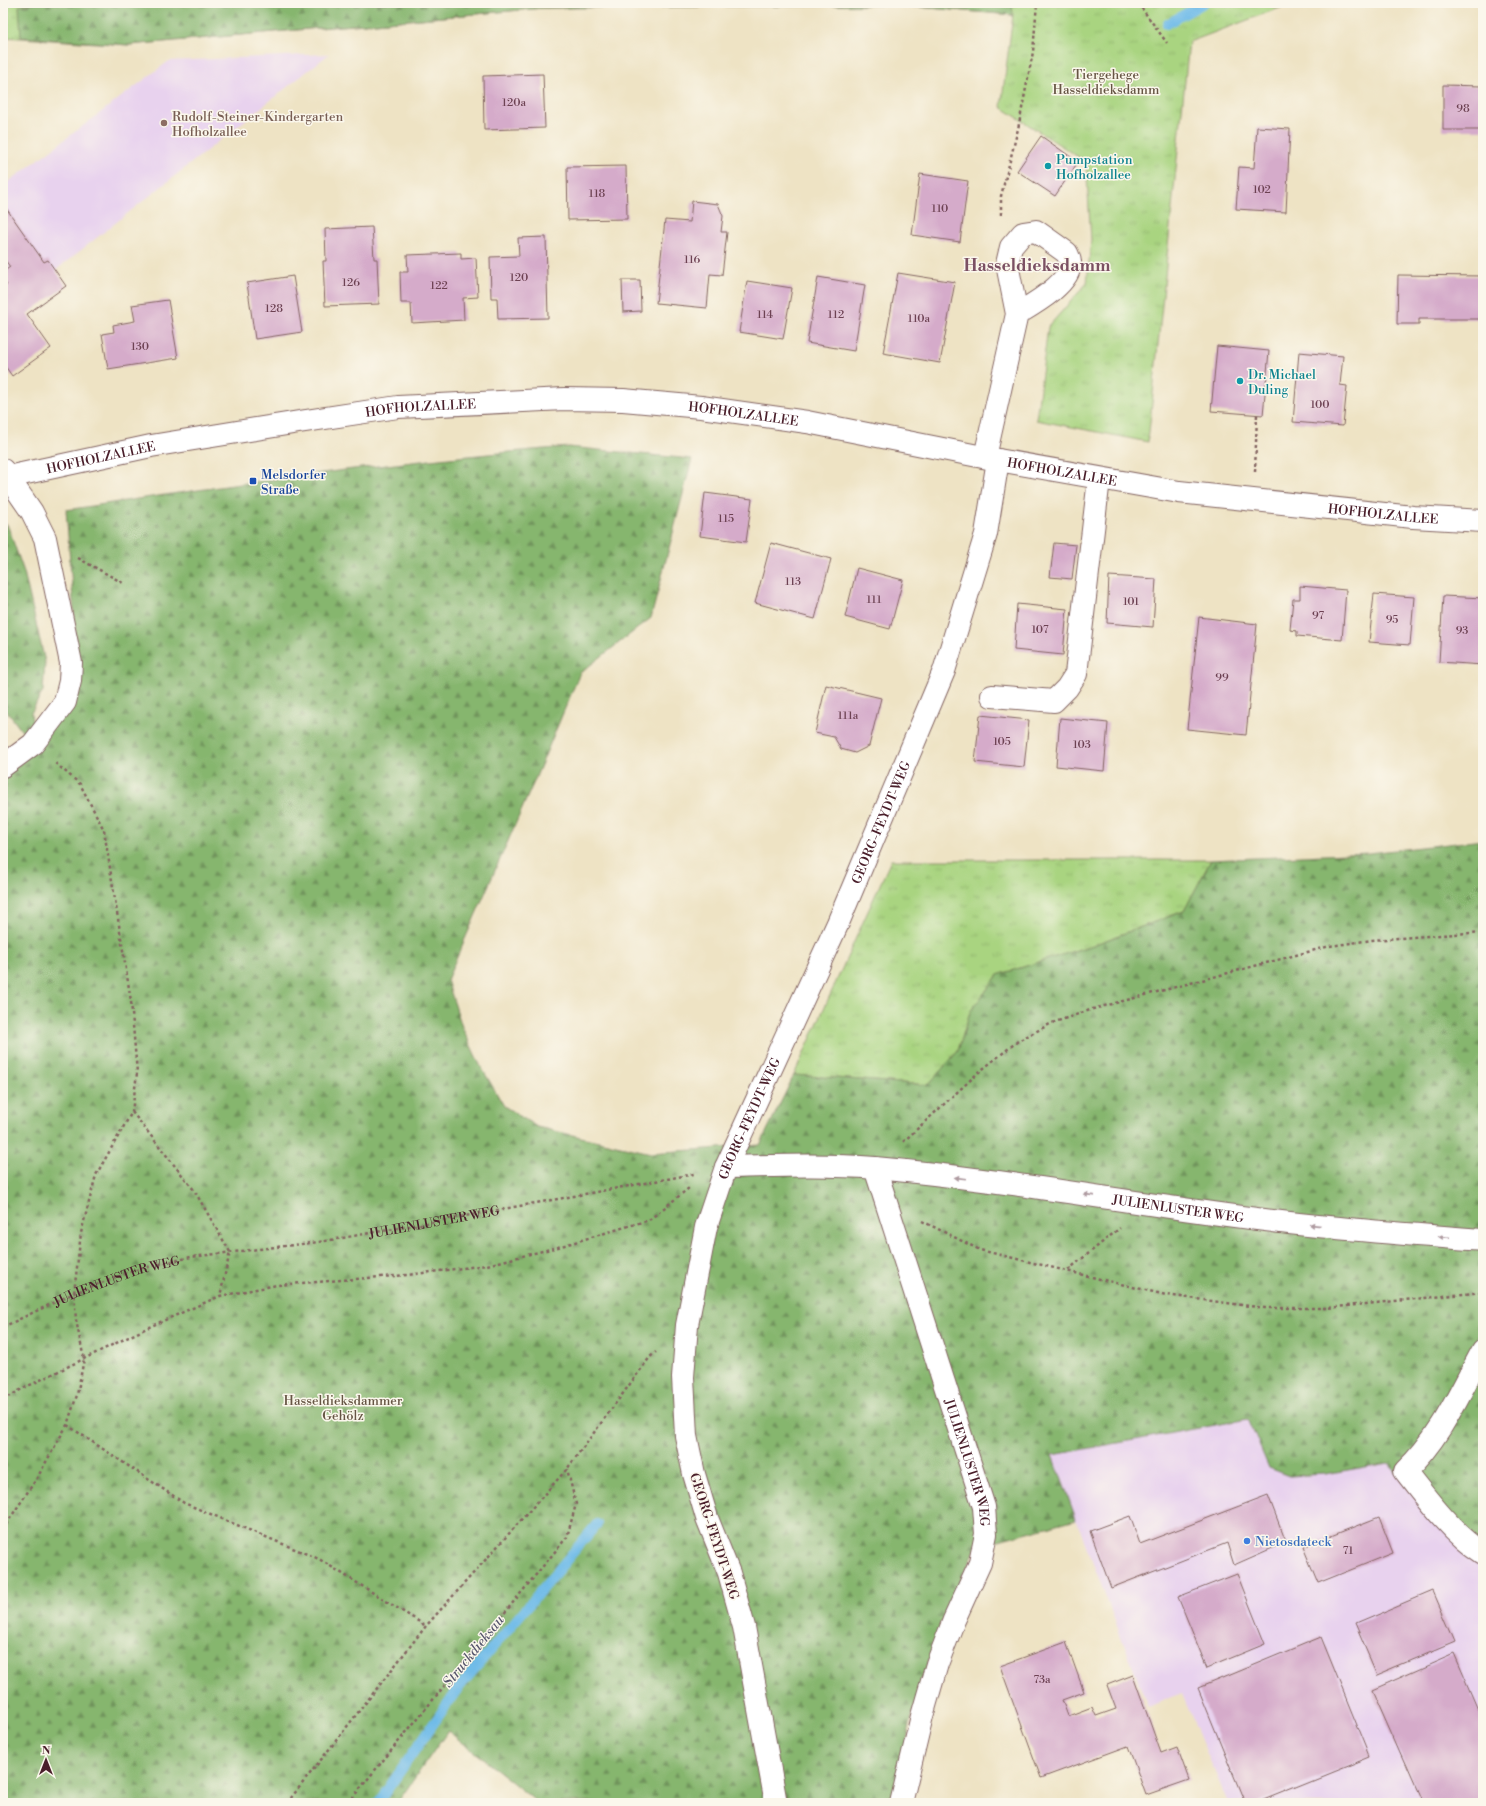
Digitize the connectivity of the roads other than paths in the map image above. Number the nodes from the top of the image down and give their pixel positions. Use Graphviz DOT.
graph roads {
  1 [pos="1017,314"];
  2 [pos="992,458"];
  3 [pos="5,475"];
  4 [pos="1099,479"];
  5 [pos="1483,521"];
  6 [pos="992,696"];
  7 [pos="3,766"];
  8 [pos="726,1167"];
  9 [pos="875,1168"];
  10 [pos="1483,1240"];
  11 [pos="1483,1350"];
  12 [pos="1483,1553"];
  13 [pos="776,1803"];
  14 [pos="901,1803"];
  1 -- 1 [label="street"];
  1 -- 2 [label="street, GEORG-FEYDT-WEG"];
  2 -- 3 [label="street, HOFHOLZALLEE"];
  2 -- 4 [label="street, HOFHOLZALLEE"];
  2 -- 8 [label="street, GEORG-FEYDT-WEG"];
  3 -- 7 [label="street"];
  4 -- 5 [label="street, HOFHOLZALLEE"];
  4 -- 6 [label="street"];
  8 -- 9 [label="street, JULIENLUSTER WEG"];
  8 -- 13 [label="street, GEORG-FEYDT-WEG"];
  10 -- 9 [label="street, JULIENLUSTER WEG, one-way"];
  9 -- 14 [label="street, JULIENLUSTER WEG"];
  11 -- 12 [label="street"];
}
